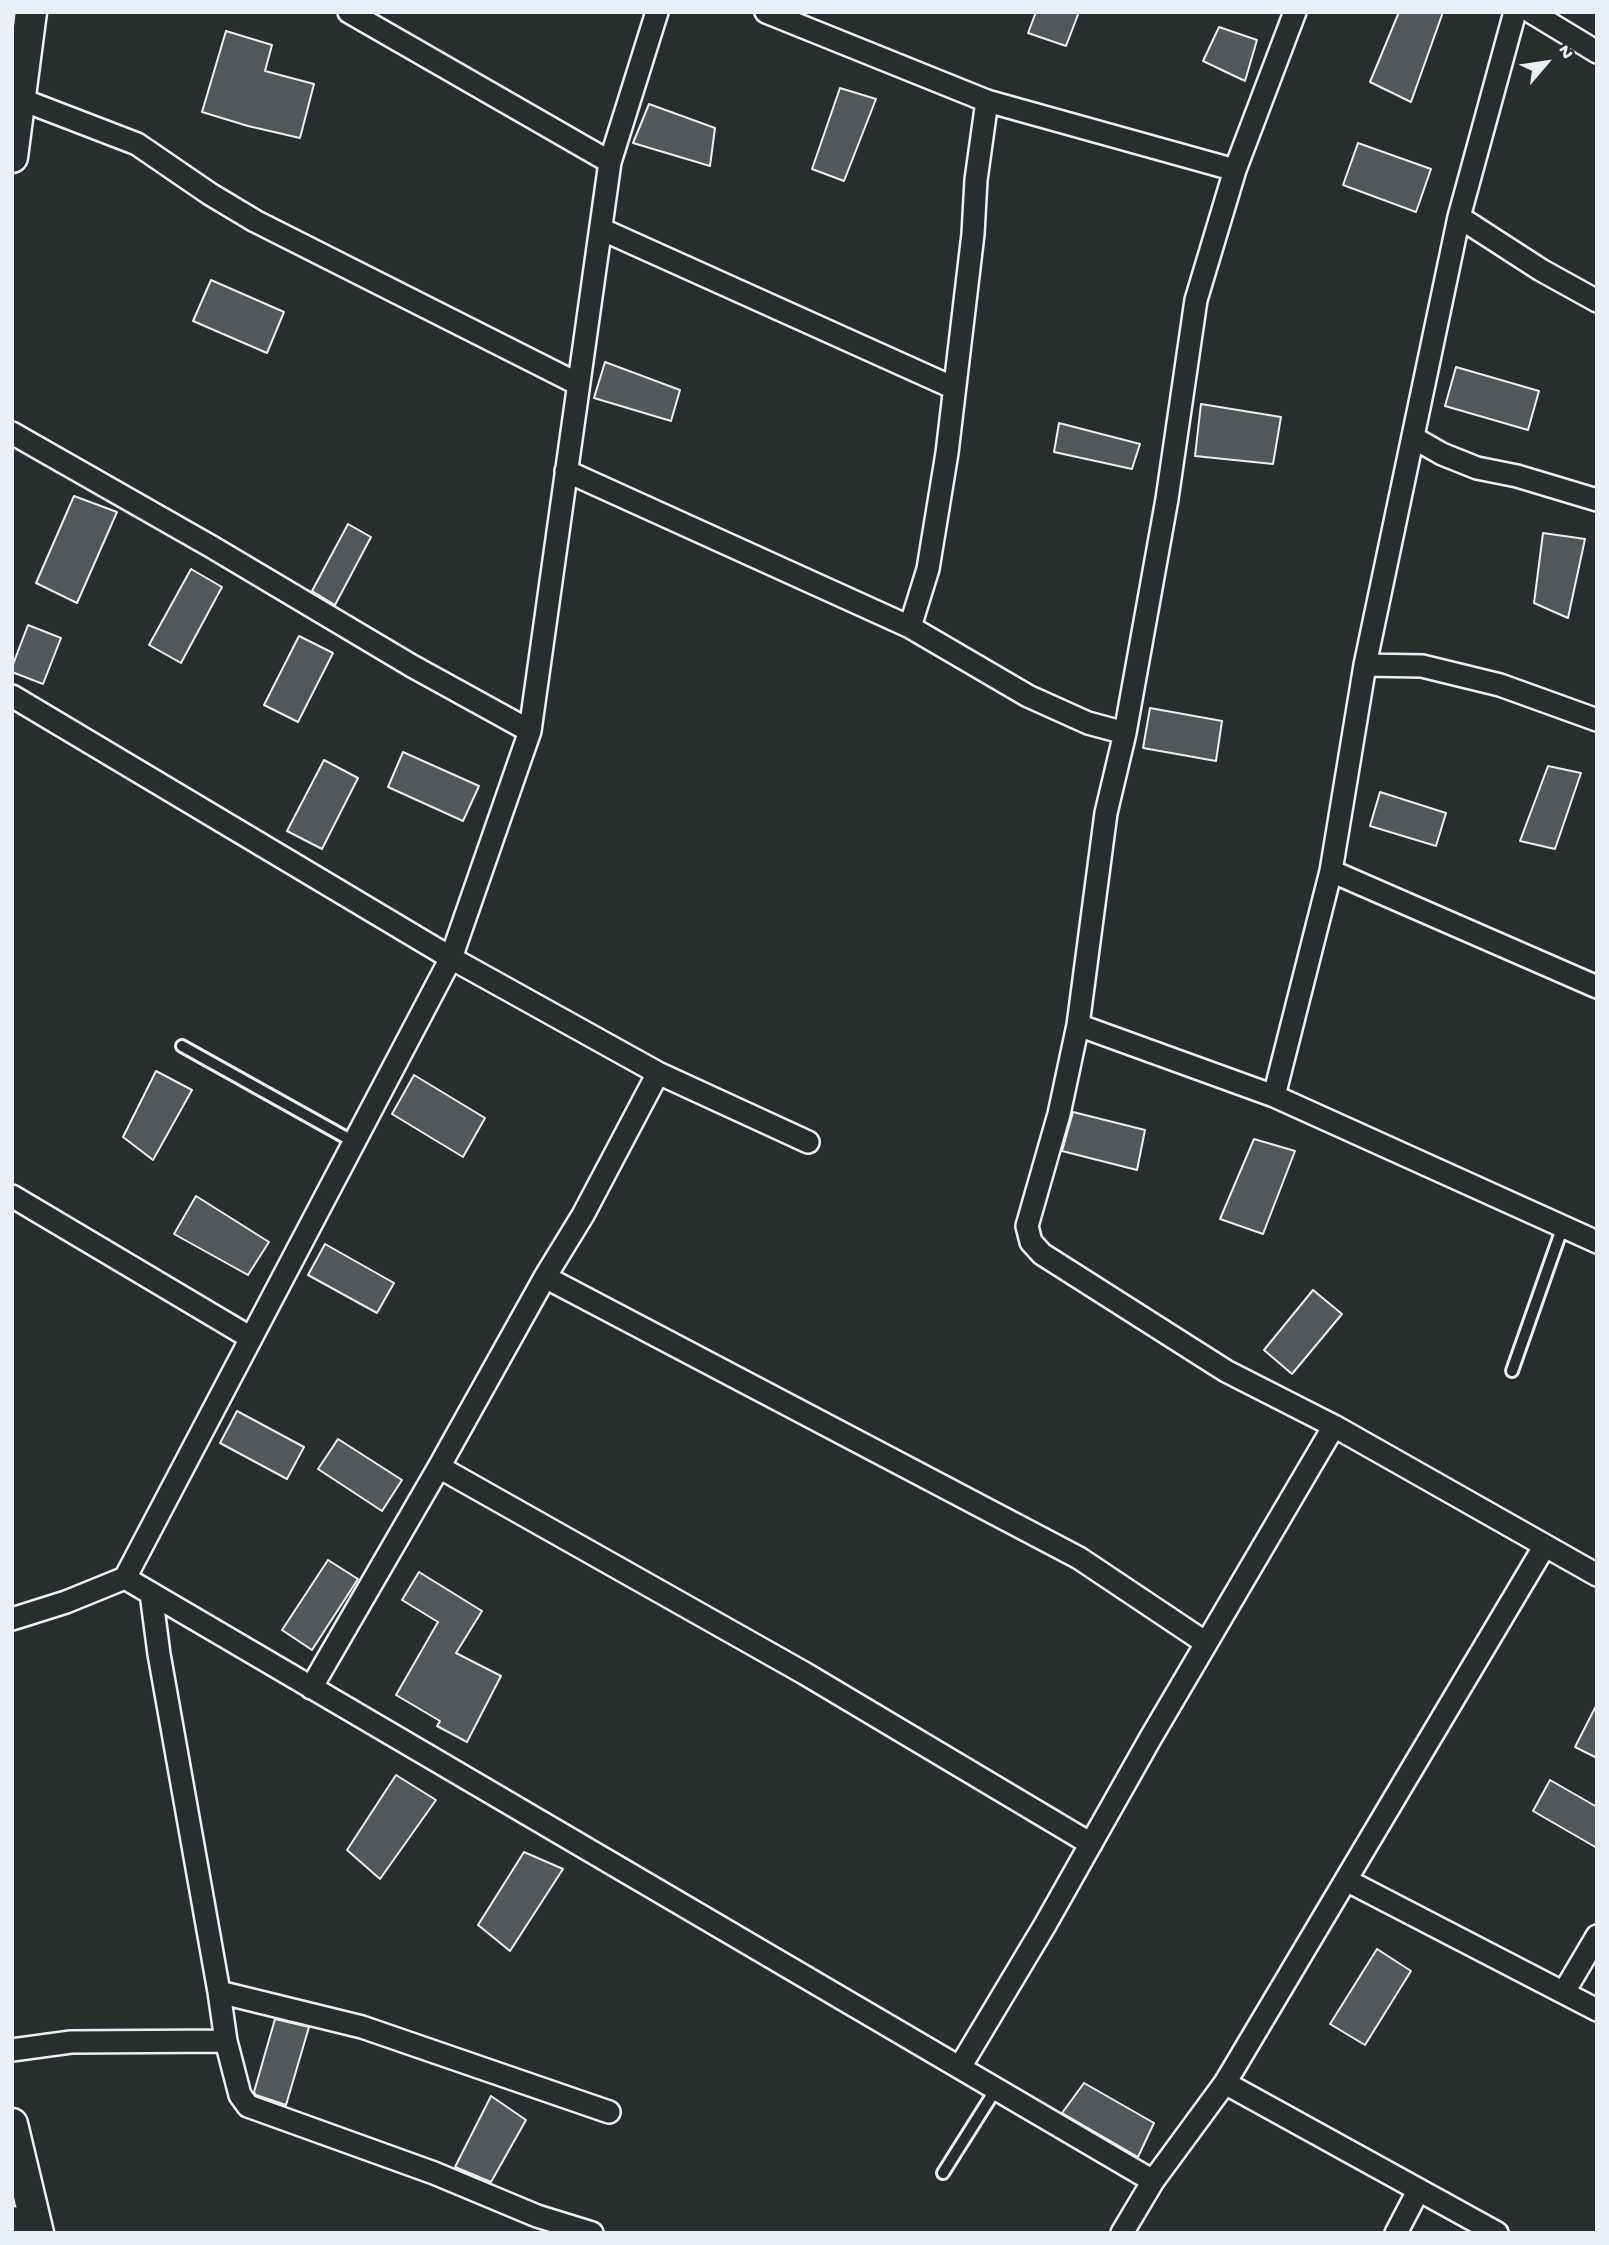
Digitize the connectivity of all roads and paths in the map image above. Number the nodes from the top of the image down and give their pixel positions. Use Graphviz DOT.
graph roads {
  1 [pos="31,12"];
  2 [pos="349,12"];
  3 [pos="657,12"];
  4 [pos="766,12"];
  5 [pos="1295,12"];
  6 [pos="1515,12"];
  7 [pos="1531,12"];
  8 [pos="1597,52"];
  9 [pos="20,99"];
  10 [pos="987,101"];
  11 [pos="12,157"];
  12 [pos="611,162"];
  13 [pos="1235,170"];
  14 [pos="1459,217"];
  15 [pos="601,229"];
  16 [pos="1597,301"];
  17 [pos="578,384"];
  18 [pos="954,388"];
  19 [pos="12,433"];
  20 [pos="1414,438"];
  21 [pos="566,471"];
  22 [pos="1597,500"];
  23 [pos="910,626"];
  24 [pos="1365,665"];
  25 [pos="12,696"];
  26 [pos="1597,720"];
  27 [pos="530,731"];
  28 [pos="1125,733"];
  29 [pos="1331,871"];
  30 [pos="451,957"];
  31 [pos="1597,987"];
  32 [pos="1079,1025"];
  33 [pos="183,1045"];
  34 [pos="658,1073"];
  35 [pos="1274,1096"];
  36 [pos="354,1142"];
  37 [pos="808,1142"];
  38 [pos="12,1196"];
  39 [pos="1563,1226"];
  40 [pos="1597,1242"];
  41 [pos="545,1277"];
  42 [pos="251,1338"];
  43 [pos="1512,1371"];
  44 [pos="1334,1426"];
  45 [pos="439,1467"];
  46 [pos="1544,1547"];
  47 [pos="1597,1575"];
  48 [pos="125,1578"];
  49 [pos="151,1593"];
  50 [pos="12,1619"];
  51 [pos="1206,1643"];
  52 [pos="311,1688"];
  53 [pos="1091,1844"];
  54 [pos="1346,1880"];
  55 [pos="1597,1936"];
  56 [pos="219,1992"];
  57 [pos="1564,1992"];
  58 [pos="1597,2010"];
  59 [pos="226,2041"];
  60 [pos="12,2050"];
  61 [pos="960,2067"];
  62 [pos="1225,2082"];
  63 [pos="996,2089"];
  64 [pos="609,2112"];
  65 [pos="12,2124"];
  66 [pos="943,2173"];
  67 [pos="1153,2181"];
  68 [pos="1418,2191"];
  69 [pos="12,2222"];
  70 [pos="15,2233"];
  71 [pos="38,2233"];
  72 [pos="592,2233"];
  73 [pos="1122,2233"];
  74 [pos="1396,2233"];
  75 [pos="1497,2233"];
  1 -- 9 [label="street"];
  2 -- 12 [label="street"];
  3 -- 12 [label="street"];
  4 -- 10 [label="street"];
  5 -- 13 [label="street"];
  6 -- 14 [label="street"];
  7 -- 8 [label="street"];
  9 -- 11 [label="street"];
  9 -- 17 [label="street"];
  10 -- 13 [label="street"];
  10 -- 18 [label="street"];
  12 -- 15 [label="street"];
  13 -- 28 [label="street"];
  14 -- 16 [label="street"];
  14 -- 20 [label="street"];
  15 -- 17 [label="street"];
  15 -- 18 [label="street"];
  17 -- 21 [label="street"];
  18 -- 23 [label="street"];
  19 -- 27 [label="street"];
  20 -- 22 [label="street"];
  20 -- 24 [label="street"];
  21 -- 23 [label="street"];
  21 -- 27 [label="street"];
  23 -- 28 [label="street"];
  24 -- 26 [label="street"];
  24 -- 29 [label="street"];
  25 -- 30 [label="street"];
  27 -- 30 [label="street"];
  28 -- 32 [label="street"];
  29 -- 31 [label="street"];
  29 -- 35 [label="street"];
  30 -- 34 [label="street"];
  30 -- 36 [label="street"];
  32 -- 35 [label="street"];
  32 -- 44 [label="street"];
  33 -- 36 [label="lane"];
  34 -- 37 [label="street"];
  34 -- 41 [label="street"];
  35 -- 39 [label="street"];
  36 -- 42 [label="street"];
  38 -- 42 [label="street"];
  39 -- 40 [label="street"];
  39 -- 43 [label="lane"];
  41 -- 45 [label="street"];
  41 -- 51 [label="street"];
  42 -- 48 [label="street"];
  44 -- 46 [label="street"];
  44 -- 51 [label="street"];
  45 -- 52 [label="street"];
  45 -- 53 [label="street"];
  46 -- 47 [label="street"];
  46 -- 54 [label="street"];
  48 -- 49 [label="street"];
  48 -- 50 [label="street"];
  49 -- 52 [label="street"];
  49 -- 56 [label="street"];
  51 -- 53 [label="street"];
  52 -- 61 [label="street"];
  53 -- 61 [label="street"];
  54 -- 57 [label="street"];
  54 -- 62 [label="street"];
  55 -- 57 [label="street"];
  56 -- 59 [label="street"];
  56 -- 64 [label="street"];
  57 -- 58 [label="street"];
  59 -- 60 [label="street"];
  59 -- 72 [label="street"];
  61 -- 63 [label="street"];
  62 -- 67 [label="street"];
  62 -- 68 [label="street"];
  63 -- 66 [label="lane"];
  63 -- 67 [label="street"];
  65 -- 71 [label="street"];
  67 -- 73 [label="street"];
  68 -- 74 [label="street"];
  68 -- 75 [label="street"];
  69 -- 70 [label="street"];
}
